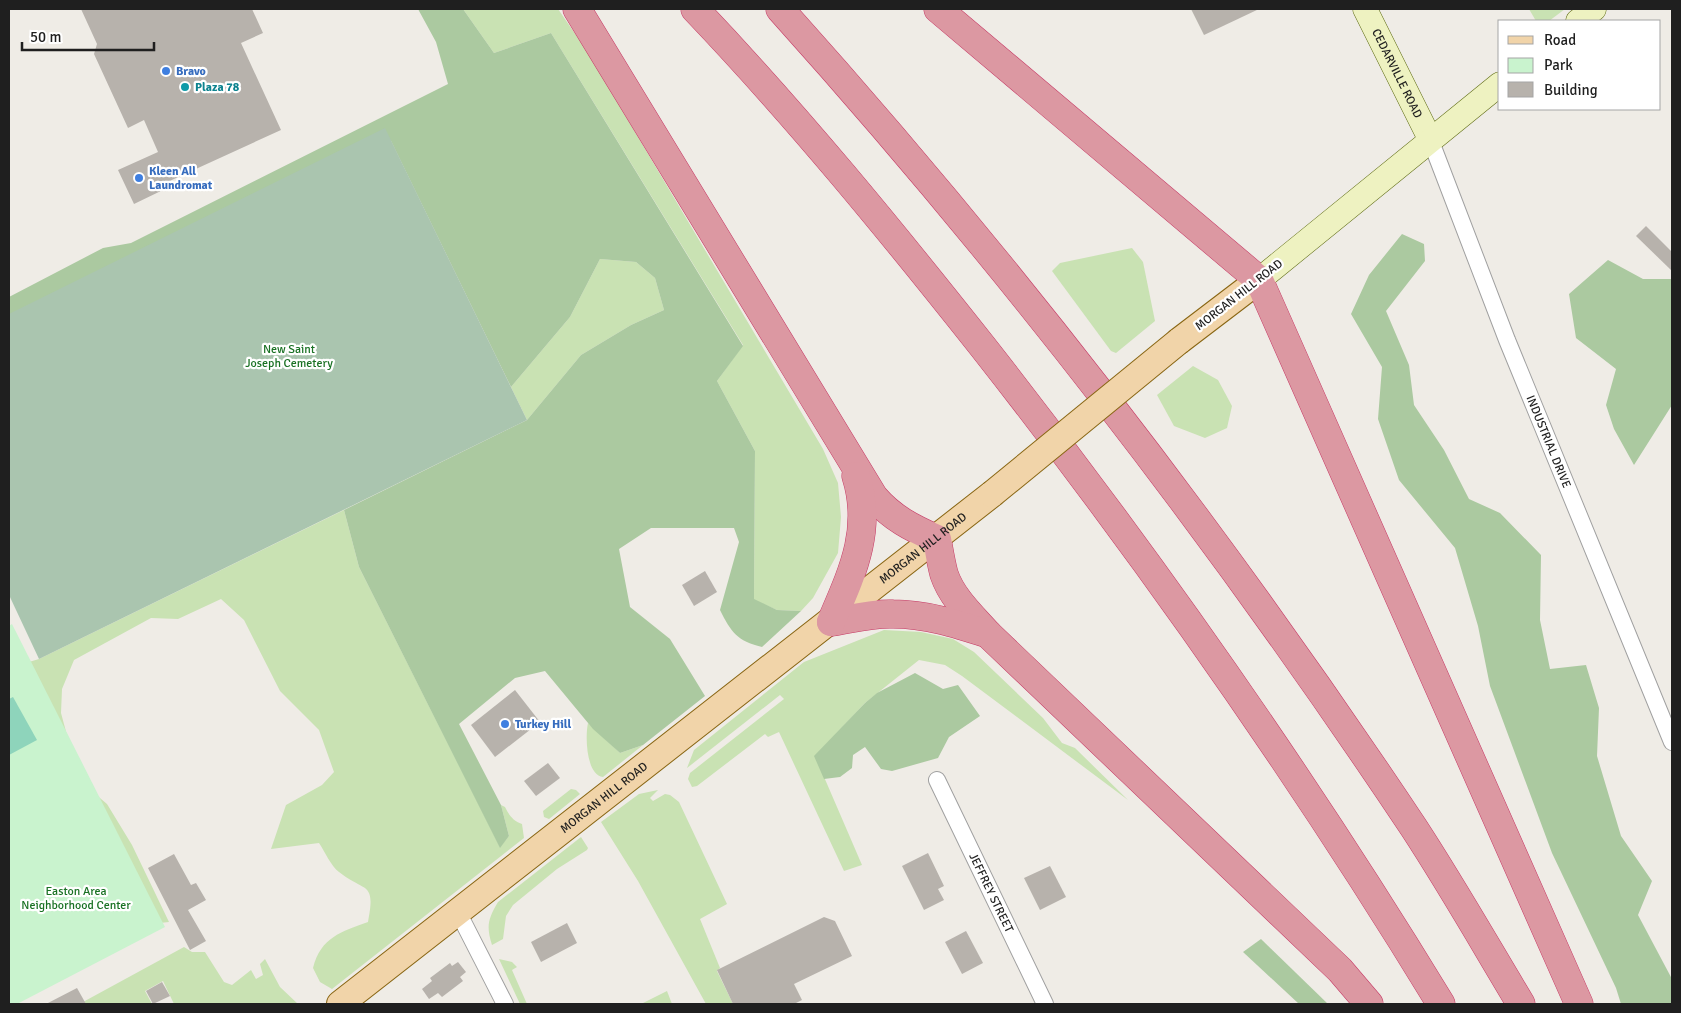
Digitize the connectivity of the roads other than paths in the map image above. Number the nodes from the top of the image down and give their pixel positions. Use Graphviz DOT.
graph roads {
  1 [pos="577,9"];
  2 [pos="695,9"];
  3 [pos="780,9"];
  4 [pos="938,9"];
  5 [pos="1365,9"];
  6 [pos="1594,9"];
  7 [pos="1579,20"];
  8 [pos="1498,86"];
  9 [pos="1430,139"];
  10 [pos="1259,280"];
  11 [pos="850,458"];
  12 [pos="937,539"];
  13 [pos="831,622"];
  14 [pos="988,634"];
  15 [pos="1672,742"];
  16 [pos="937,780"];
  17 [pos="458,912"];
  18 [pos="340,1004"];
  19 [pos="504,1004"];
  20 [pos="1045,1004"];
  21 [pos="1369,1004"];
  22 [pos="1441,1004"];
  23 [pos="1522,1004"];
  24 [pos="1579,1004"];
  1 -- 11 [label="highway"];
  2 -- 22 [label="highway"];
  3 -- 23 [label="highway"];
  4 -- 10 [label="highway"];
  5 -- 9 [label="main road, CEDARVILLE ROAD"];
  6 -- 7 [label="main road"];
  8 -- 9 [label="main road, MORGAN HILL ROAD"];
  9 -- 10 [label="main road, MORGAN HILL ROAD"];
  9 -- 15 [label="street, INDUSTRIAL DRIVE"];
  10 -- 12 [label="main road, MORGAN HILL ROAD, bridge"];
  10 -- 24 [label="highway"];
  11 -- 12 [label="highway"];
  11 -- 13 [label="highway"];
  12 -- 13 [label="main road, MORGAN HILL ROAD"];
  12 -- 14 [label="highway"];
  13 -- 14 [label="highway"];
  13 -- 17 [label="main road, MORGAN HILL ROAD"];
  14 -- 21 [label="highway"];
  16 -- 20 [label="street, JEFFREY STREET"];
  17 -- 18 [label="main road, MORGAN HILL ROAD"];
  17 -- 19 [label="street"];
}
